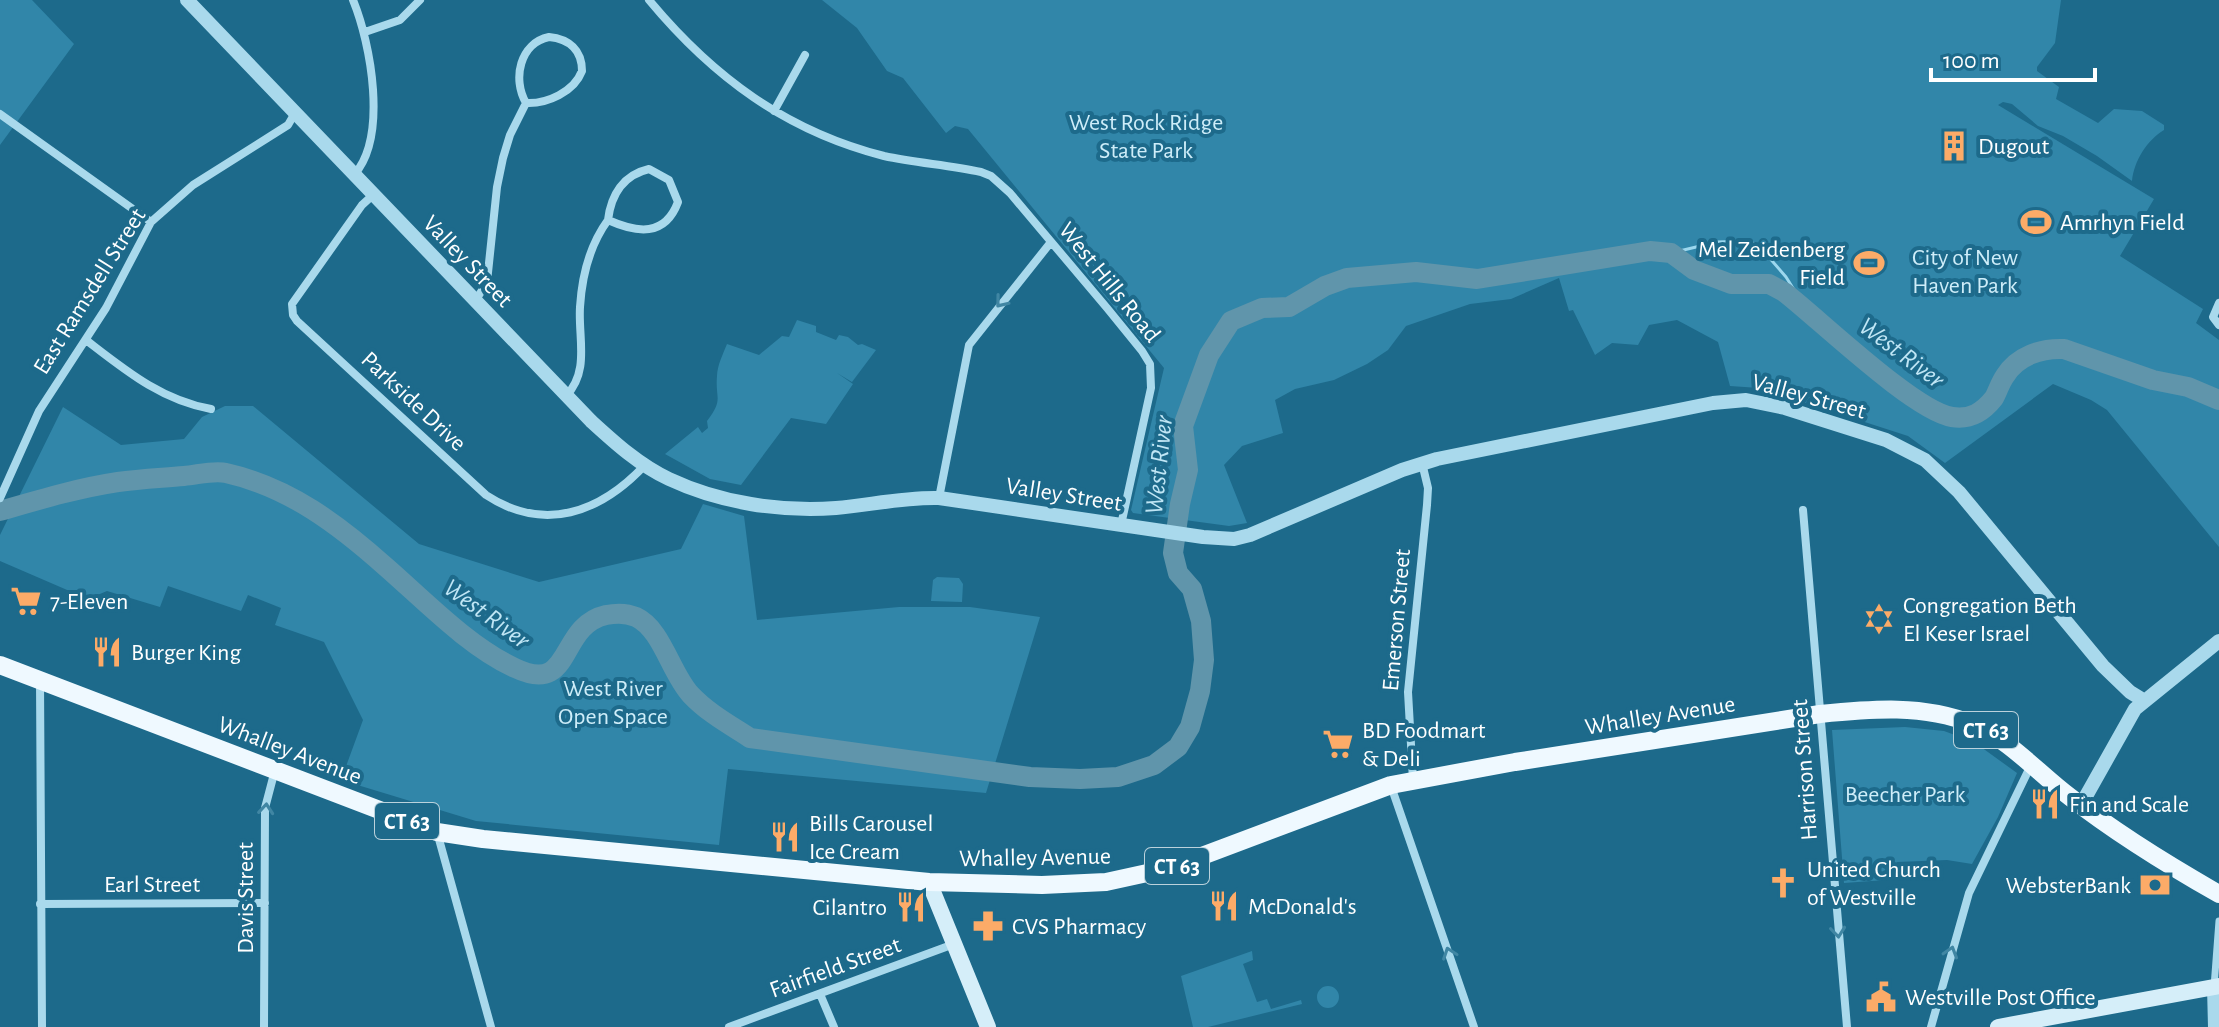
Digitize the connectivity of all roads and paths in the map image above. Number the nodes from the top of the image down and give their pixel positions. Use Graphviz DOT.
graph roads {
  1 [pos="187,0"];
  2 [pos="353,0"];
  3 [pos="420,0"];
  4 [pos="649,0"];
  5 [pos="365,32"];
  6 [pos="805,55"];
  7 [pos="526,103"];
  8 [pos="774,111"];
  9 [pos="295,113"];
  10 [pos="0,114"];
  11 [pos="354,175"];
  12 [pos="373,195"];
  13 [pos="608,220"];
  14 [pos="151,222"];
  15 [pos="1051,242"];
  16 [pos="476,300"];
  17 [pos="2219,303"];
  18 [pos="2216,321"];
  19 [pos="86,340"];
  20 [pos="566,396"];
  21 [pos="211,409"];
  22 [pos="1422,463"];
  23 [pos="645,465"];
  24 [pos="0,498"];
  25 [pos="939,498"];
  26 [pos="1803,510"];
  27 [pos="1121,525"];
  28 [pos="2219,641"];
  29 [pos="0,665"];
  30 [pos="40,679"];
  31 [pos="2143,700"];
  32 [pos="1820,714"];
  33 [pos="2031,765"];
  34 [pos="275,770"];
  35 [pos="1413,781"];
  36 [pos="1391,785"];
  37 [pos="2081,805"];
  38 [pos="437,832"];
  39 [pos="929,882"];
  40 [pos="2219,894"];
  41 [pos="265,903"];
  42 [pos="40,904"];
  43 [pos="2219,921"];
  44 [pos="954,944"];
  45 [pos="2216,986"];
  46 [pos="820,994"];
  47 [pos="42,1027"];
  48 [pos="264,1027"];
  49 [pos="491,1027"];
  50 [pos="729,1027"];
  51 [pos="834,1027"];
  52 [pos="988,1027"];
  53 [pos="1474,1027"];
  54 [pos="1847,1027"];
  55 [pos="1931,1027"];
  56 [pos="1998,1027"];
  57 [pos="2215,1027"];
  1 -- 9 [label="street, Valley Street"];
  2 -- 5 [label="street"];
  3 -- 5 [label="street"];
  4 -- 8 [label="street"];
  5 -- 11 [label="street"];
  6 -- 8 [label="street"];
  7 -- 7 [label="street"];
  7 -- 16 [label="street"];
  8 -- 15 [label="street, West Hills Road"];
  9 -- 11 [label="street, Valley Street"];
  9 -- 14 [label="street, East Ramsdell Street"];
  10 -- 14 [label="street"];
  11 -- 12 [label="street, Valley Street"];
  12 -- 16 [label="street, Valley Street"];
  12 -- 23 [label="street, Parkside Drive"];
  13 -- 13 [label="street"];
  13 -- 20 [label="street"];
  14 -- 19 [label="street, East Ramsdell Street"];
  15 -- 25 [label="street, one-way"];
  15 -- 27 [label="street, West Hills Road"];
  16 -- 20 [label="street, Valley Street"];
  17 -- 18 [label="street"];
  19 -- 21 [label="street"];
  19 -- 24 [label="street, East Ramsdell Street"];
  20 -- 23 [label="street, Valley Street"];
  22 -- 27 [label="street, Valley Street"];
  22 -- 31 [label="street, Valley Street"];
  22 -- 35 [label="street, Emerson Street"];
  23 -- 25 [label="street, Valley Street"];
  25 -- 27 [label="street, Valley Street"];
  26 -- 32 [label="street, Harrison Street"];
  28 -- 31 [label="street"];
  29 -- 30 [label="main road, Whalley Avenue / CT 63"];
  30 -- 34 [label="main road, Whalley Avenue / CT 63"];
  30 -- 42 [label="street"];
  31 -- 37 [label="street"];
  32 -- 33 [label="main road, Whalley Avenue / CT 63"];
  32 -- 35 [label="main road, Whalley Avenue / CT 63"];
  32 -- 54 [label="street, Harrison Street, one-way"];
  33 -- 37 [label="main road, Whalley Avenue / CT 63"];
  55 -- 33 [label="street, one-way"];
  34 -- 38 [label="main road, Whalley Avenue / CT 63"];
  41 -- 34 [label="street, Davis Street, one-way"];
  35 -- 36 [label="main road, Whalley Avenue / CT 63"];
  36 -- 39 [label="main road, Whalley Avenue / CT 63"];
  53 -- 36 [label="street, one-way"];
  37 -- 40 [label="main road, Whalley Avenue / CT 63"];
  38 -- 39 [label="main road, Whalley Avenue / CT 63"];
  38 -- 49 [label="street"];
  39 -- 44 [label="main road"];
  41 -- 42 [label="street, Earl Street"];
  41 -- 48 [label="street, Davis Street"];
  42 -- 47 [label="street"];
  43 -- 45 [label="street"];
  44 -- 46 [label="street, Fairfield Street"];
  44 -- 52 [label="main road"];
  45 -- 56 [label="main road"];
  45 -- 57 [label="street"];
  46 -- 50 [label="street, Fairfield Street"];
  46 -- 51 [label="street"];
}
